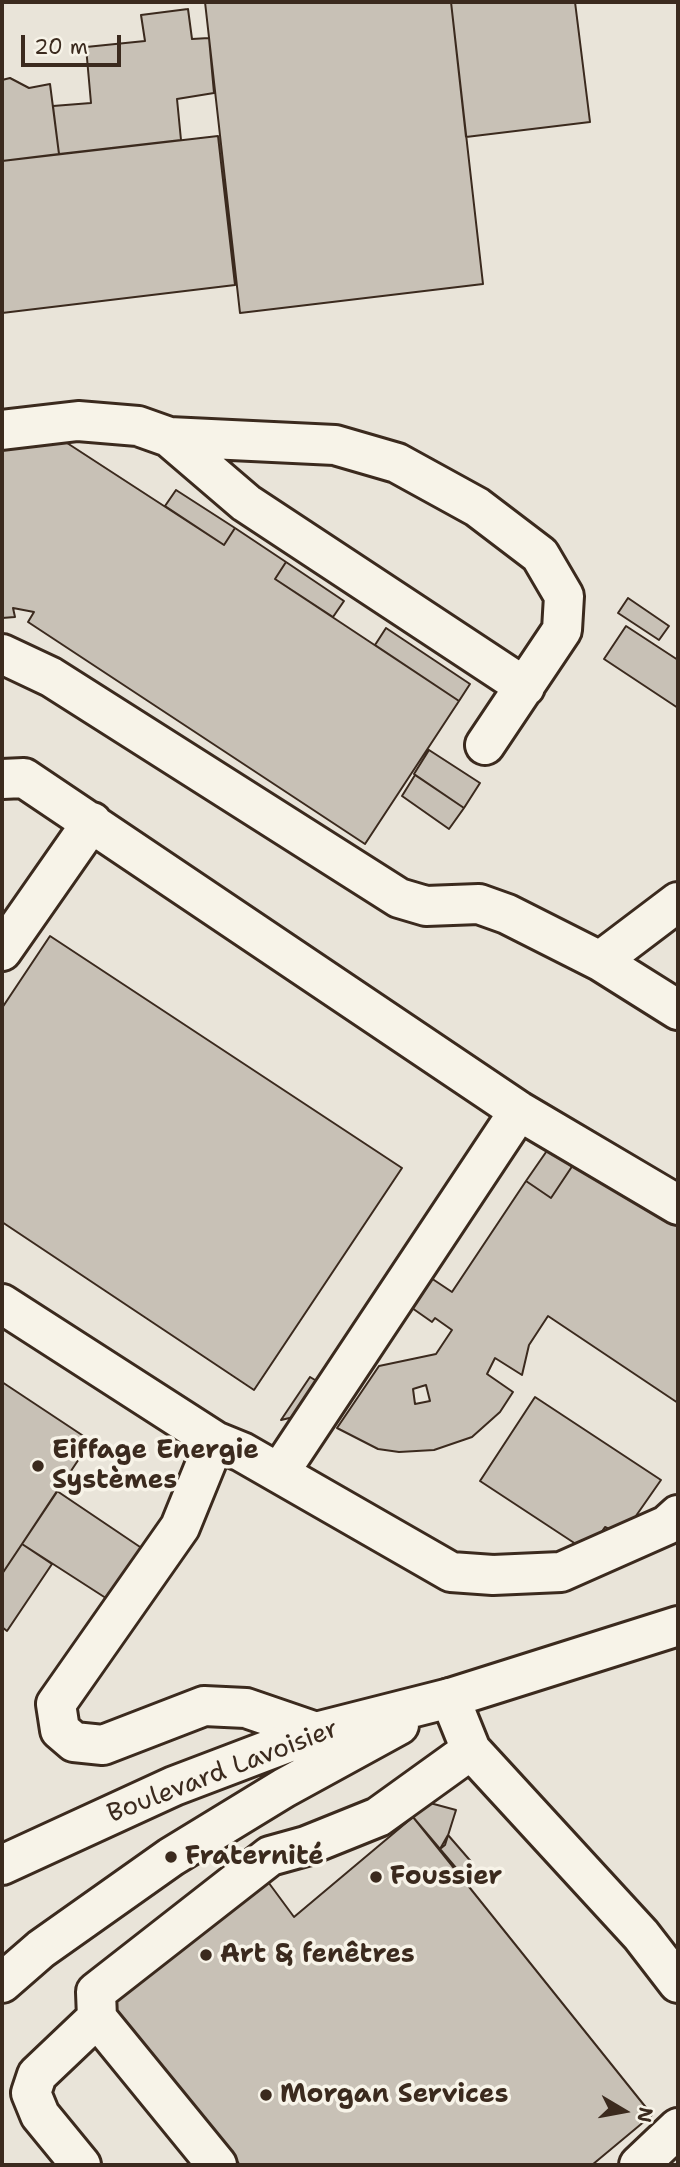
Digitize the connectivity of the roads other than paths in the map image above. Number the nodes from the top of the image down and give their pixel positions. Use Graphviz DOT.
graph roads {
  1 [pos="2,430"];
  2 [pos="169,437"];
  3 [pos="2,654"];
  4 [pos="524,687"];
  5 [pos="485,745"];
  6 [pos="2,779"];
  7 [pos="92,822"];
  8 [pos="678,902"];
  9 [pos="2,951"];
  10 [pos="600,961"];
  11 [pos="678,1010"];
  12 [pos="519,1111"];
  13 [pos="678,1205"];
  14 [pos="2,1304"];
  15 [pos="215,1441"];
  16 [pos="279,1473"];
  17 [pos="678,1515"];
  18 [pos="678,1626"];
  19 [pos="450,1698"];
  20 [pos="316,1732"];
  21 [pos="471,1750"];
  22 [pos="2,1865"];
  23 [pos="2,1983"];
  24 [pos="678,1983"];
  25 [pos="97,2018"];
  26 [pos="678,2127"];
  27 [pos="81,2165"];
  28 [pos="217,2165"];
  29 [pos="639,2165"];
  1 -- 2 [label="main road"];
  2 -- 4 [label="main road"];
  2 -- 4 [label="main road"];
  3 -- 10 [label="main road"];
  4 -- 5 [label="main road"];
  6 -- 7 [label="main road"];
  7 -- 9 [label="main road"];
  7 -- 12 [label="main road"];
  8 -- 10 [label="main road"];
  10 -- 11 [label="main road"];
  12 -- 13 [label="main road"];
  12 -- 16 [label="main road"];
  14 -- 15 [label="main road"];
  15 -- 16 [label="main road"];
  15 -- 20 [label="main road"];
  16 -- 17 [label="main road"];
  18 -- 19 [label="main road, Boulevard Lavoisier"];
  19 -- 20 [label="main road, Boulevard Lavoisier"];
  19 -- 21 [label="main road"];
  19 -- 23 [label="main road, Boulevard Lavoisier"];
  20 -- 22 [label="main road, Boulevard Lavoisier"];
  21 -- 24 [label="main road"];
  21 -- 25 [label="main road"];
  25 -- 27 [label="main road"];
  25 -- 28 [label="main road"];
  26 -- 29 [label="main road"];
}
